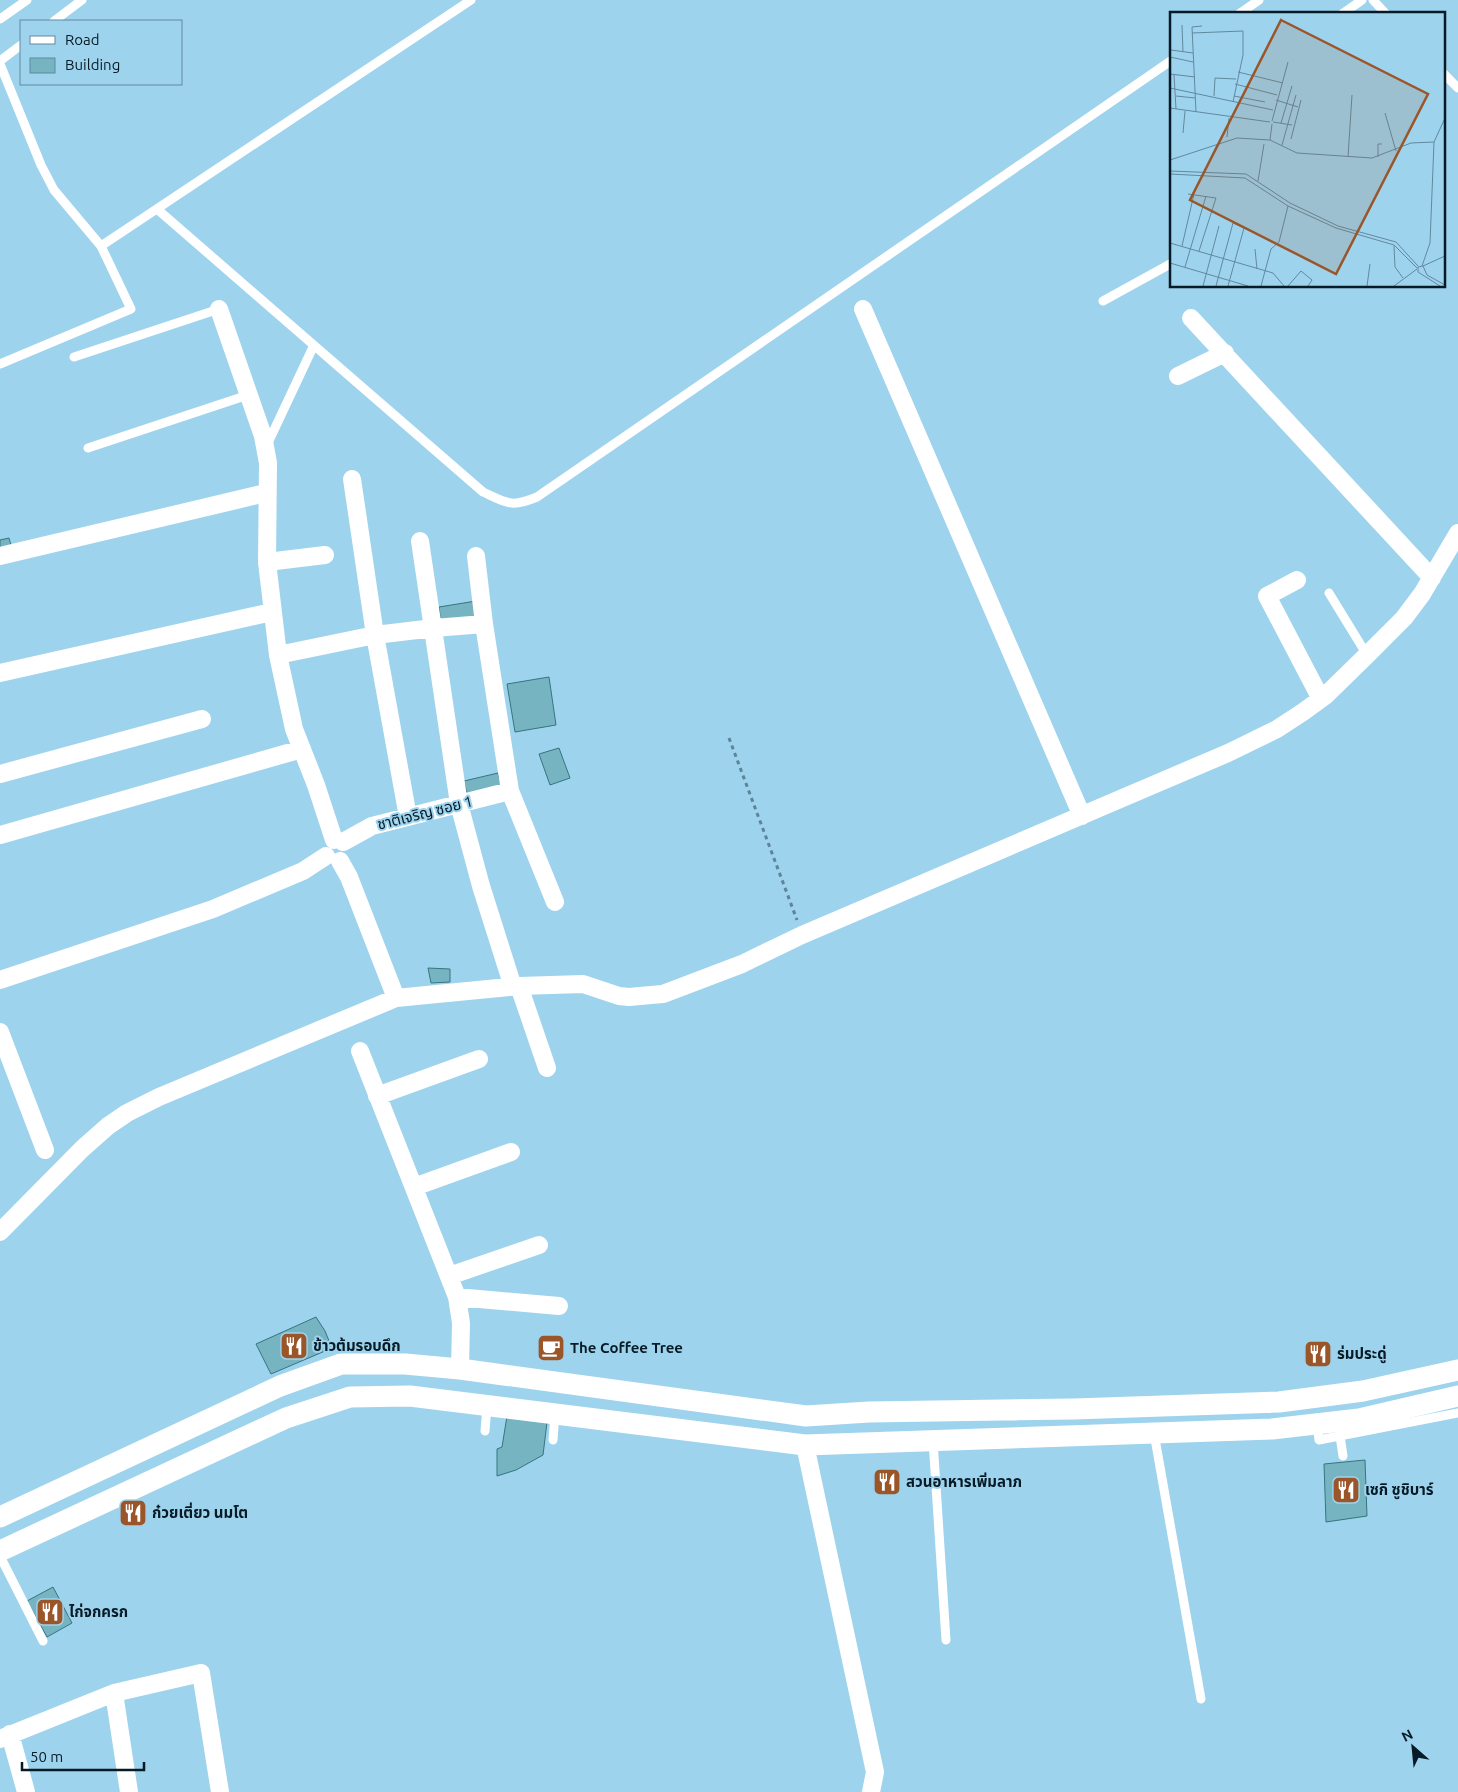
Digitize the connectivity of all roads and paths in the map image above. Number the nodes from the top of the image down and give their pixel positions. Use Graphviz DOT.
graph roads {
  1 [pos="27,0"];
  2 [pos="82,0"];
  3 [pos="472,0"];
  4 [pos="1259,0"];
  5 [pos="1362,0"];
  6 [pos="1373,0"];
  7 [pos="1242,12"];
  8 [pos="1345,12"];
  9 [pos="1384,12"];
  10 [pos="0,19"];
  11 [pos="55,20"];
  12 [pos="20,46"];
  13 [pos="1170,61"];
  14 [pos="0,62"];
  15 [pos="1446,78"];
  16 [pos="1458,88"];
  17 [pos="156,209"];
  18 [pos="101,246"];
  19 [pos="1170,265"];
  20 [pos="1103,301"];
  21 [pos="219,309"];
  22 [pos="863,309"];
  23 [pos="1191,318"];
  24 [pos="314,346"];
  25 [pos="1225,353"];
  26 [pos="74,357"];
  27 [pos="0,364"];
  28 [pos="1178,376"];
  29 [pos="248,395"];
  30 [pos="88,448"];
  31 [pos="266,448"];
  32 [pos="352,479"];
  33 [pos="266,492"];
  34 [pos="1458,533"];
  35 [pos="420,541"];
  36 [pos="324,555"];
  37 [pos="0,556"];
  38 [pos="476,556"];
  39 [pos="267,562"];
  40 [pos="1432,578"];
  41 [pos="1297,580"];
  42 [pos="1329,593"];
  43 [pos="272,612"];
  44 [pos="484,624"];
  45 [pos="434,628"];
  46 [pos="375,635"];
  47 [pos="278,655"];
  48 [pos="1367,656"];
  49 [pos="0,674"];
  50 [pos="1321,699"];
  51 [pos="202,719"];
  52 [pos="729,738"];
  53 [pos="302,749"];
  54 [pos="0,774"];
  55 [pos="510,791"];
  56 [pos="459,804"];
  57 [pos="1082,816"];
  58 [pos="408,817"];
  59 [pos="0,835"];
  60 [pos="338,841"];
  61 [pos="333,858"];
  62 [pos="554,902"];
  63 [pos="802,935"];
  64 [pos="0,980"];
  65 [pos="516,987"];
  66 [pos="396,998"];
  67 [pos="0,1032"];
  68 [pos="360,1051"];
  69 [pos="479,1058"];
  70 [pos="547,1068"];
  71 [pos="377,1096"];
  72 [pos="45,1150"];
  73 [pos="511,1152"];
  74 [pos="414,1187"];
  75 [pos="0,1232"];
  76 [pos="539,1245"];
  77 [pos="449,1276"];
  78 [pos="457,1297"];
  79 [pos="559,1306"];
  80 [pos="460,1369"];
  81 [pos="1458,1370"];
  82 [pos="1458,1396"];
  83 [pos="487,1406"];
  84 [pos="957,1411"];
  85 [pos="1458,1413"];
  86 [pos="555,1414"];
  87 [pos="1317,1424"];
  88 [pos="485,1431"];
  89 [pos="1154,1432"];
  90 [pos="1340,1436"];
  91 [pos="957,1439"];
  92 [pos="553,1440"];
  93 [pos="933,1440"];
  94 [pos="805,1445"];
  95 [pos="1343,1456"];
  96 [pos="0,1517"];
  97 [pos="0,1551"];
  98 [pos="0,1556"];
  99 [pos="43,1640"];
  100 [pos="946,1640"];
  101 [pos="114,1693"];
  102 [pos="1201,1699"];
  103 [pos="5,1736"];
  104 [pos="26,1792"];
  105 [pos="129,1792"];
  106 [pos="220,1792"];
  107 [pos="871,1792"];
  1 -- 10 [label="lane"];
  2 -- 11 [label="lane"];
  3 -- 17 [label="lane"];
  4 -- 7 [label="lane"];
  5 -- 8 [label="lane"];
  6 -- 9 [label="lane"];
  12 -- 14 [label="lane"];
  13 -- 24 [label="lane"];
  14 -- 18 [label="lane"];
  15 -- 16 [label="lane"];
  17 -- 18 [label="lane"];
  17 -- 24 [label="lane"];
  18 -- 27 [label="lane"];
  19 -- 20 [label="lane"];
  21 -- 26 [label="lane"];
  21 -- 29 [label="street"];
  22 -- 57 [label="street"];
  23 -- 25 [label="street"];
  24 -- 31 [label="lane"];
  25 -- 28 [label="street"];
  25 -- 40 [label="street"];
  29 -- 30 [label="lane"];
  29 -- 31 [label="street"];
  31 -- 33 [label="street"];
  32 -- 46 [label="street"];
  33 -- 37 [label="street"];
  33 -- 39 [label="street"];
  34 -- 40 [label="street"];
  35 -- 45 [label="street"];
  36 -- 39 [label="street"];
  38 -- 44 [label="street"];
  39 -- 43 [label="street"];
  40 -- 48 [label="street"];
  41 -- 50 [label="street"];
  42 -- 48 [label="lane"];
  43 -- 47 [label="street"];
  43 -- 49 [label="street"];
  44 -- 45 [label="street"];
  44 -- 55 [label="street"];
  45 -- 46 [label="street"];
  45 -- 56 [label="street"];
  46 -- 47 [label="street"];
  46 -- 58 [label="street"];
  47 -- 53 [label="street"];
  48 -- 50 [label="street"];
  50 -- 57 [label="street"];
  51 -- 54 [label="street"];
  52 -- 63 [label="path"];
  53 -- 59 [label="street"];
  53 -- 60 [label="street"];
  55 -- 56 [label="street, ชาติเจริญ ซอย 1"];
  55 -- 62 [label="street"];
  56 -- 58 [label="street, ชาติเจริญ ซอย 1"];
  56 -- 65 [label="street"];
  57 -- 63 [label="street"];
  58 -- 60 [label="street, ชาติเจริญ ซอย 1"];
  60 -- 61 [label="street"];
  61 -- 64 [label="street"];
  61 -- 66 [label="street"];
  63 -- 65 [label="street"];
  65 -- 66 [label="street"];
  65 -- 70 [label="street"];
  66 -- 75 [label="street"];
  67 -- 72 [label="street"];
  68 -- 71 [label="street"];
  69 -- 71 [label="street"];
  71 -- 74 [label="street"];
  73 -- 74 [label="street"];
  74 -- 77 [label="street"];
  76 -- 77 [label="street"];
  77 -- 78 [label="street"];
  78 -- 79 [label="street"];
  78 -- 80 [label="street"];
  80 -- 84 [label="street"];
  80 -- 96 [label="street"];
  81 -- 84 [label="street"];
  82 -- 87 [label="street"];
  83 -- 86 [label="street"];
  83 -- 88 [label="lane"];
  83 -- 97 [label="street"];
  84 -- 91 [label="street"];
  85 -- 90 [label="lane"];
  86 -- 92 [label="lane"];
  86 -- 94 [label="street"];
  87 -- 89 [label="street"];
  87 -- 90 [label="lane"];
  89 -- 91 [label="street"];
  89 -- 102 [label="lane"];
  90 -- 95 [label="lane"];
  91 -- 93 [label="street"];
  93 -- 94 [label="street"];
  93 -- 100 [label="lane"];
  94 -- 107 [label="street"];
  98 -- 99 [label="lane"];
  101 -- 103 [label="street"];
  101 -- 105 [label="street"];
  101 -- 106 [label="street"];
  103 -- 104 [label="street"];
}
